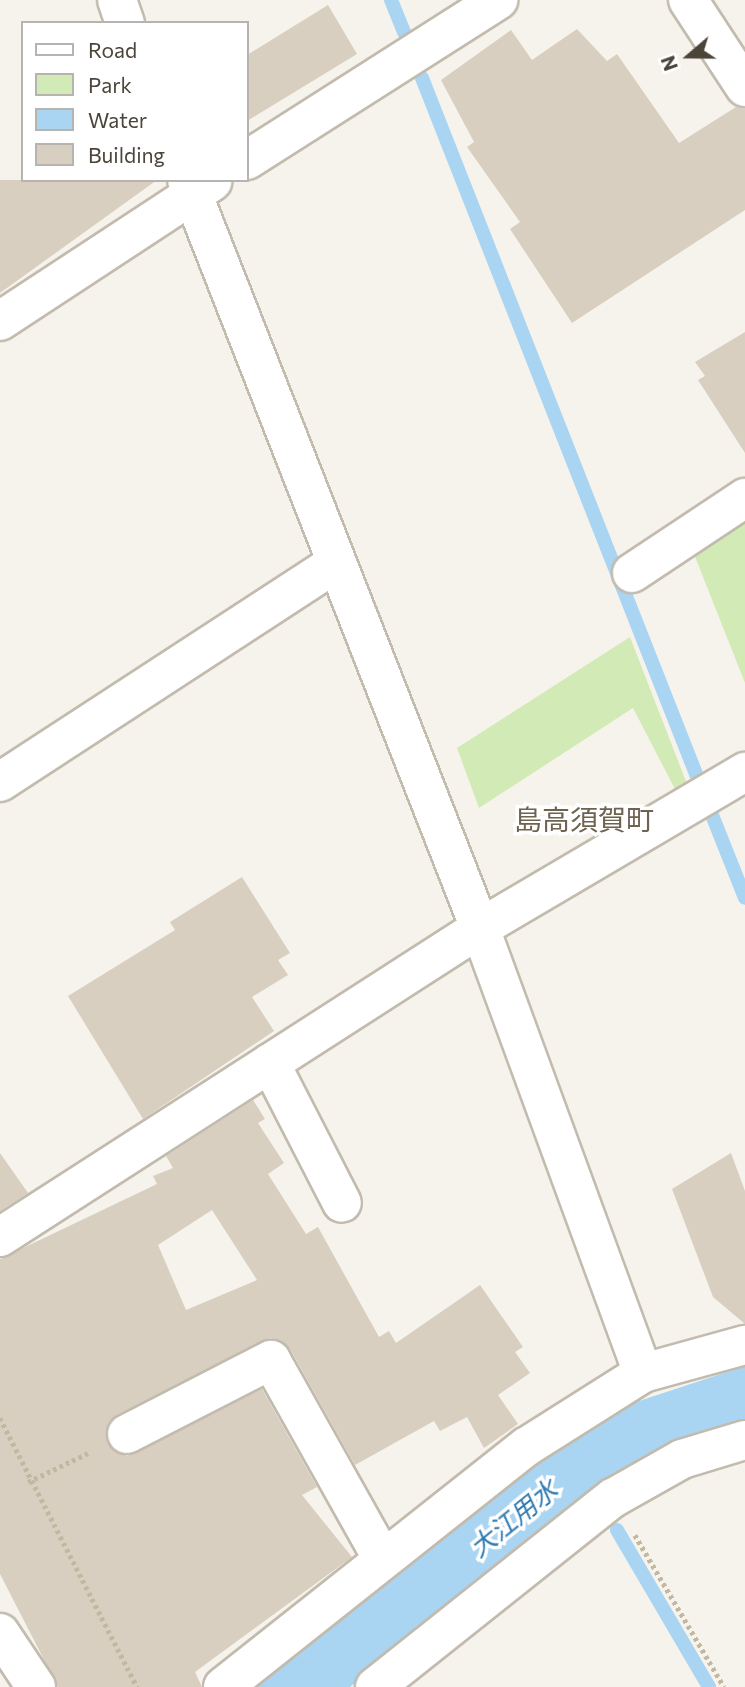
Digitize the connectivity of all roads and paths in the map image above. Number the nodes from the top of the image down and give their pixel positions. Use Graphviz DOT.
graph roads {
  1 [pos="117,0"];
  2 [pos="498,0"];
  3 [pos="688,0"];
  4 [pos="124,21"];
  5 [pos="745,87"];
  6 [pos="248,159"];
  7 [pos="198,185"];
  8 [pos="0,321"];
  9 [pos="745,498"];
  10 [pos="335,564"];
  11 [pos="632,573"];
  12 [pos="745,772"];
  13 [pos="0,782"];
  14 [pos="480,928"];
  15 [pos="270,1062"];
  16 [pos="342,1203"];
  17 [pos="0,1237"];
  18 [pos="745,1345"];
  19 [pos="643,1373"];
  20 [pos="0,1418"];
  21 [pos="127,1434"];
  22 [pos="745,1440"];
  23 [pos="28,1482"];
  24 [pos="613,1498"];
  25 [pos="382,1559"];
  26 [pos="0,1633"];
  27 [pos="36,1687"];
  28 [pos="137,1687"];
  29 [pos="223,1687"];
  30 [pos="375,1687"];
  31 [pos="724,1687"];
  1 -- 4 [label="street"];
  2 -- 6 [label="street"];
  3 -- 5 [label="street"];
  7 -- 8 [label="street"];
  7 -- 10 [label="street"];
  9 -- 11 [label="street"];
  10 -- 13 [label="street"];
  10 -- 14 [label="street"];
  12 -- 14 [label="street"];
  14 -- 15 [label="street"];
  14 -- 19 [label="street"];
  15 -- 16 [label="street"];
  15 -- 17 [label="street"];
  18 -- 19 [label="street"];
  19 -- 25 [label="street"];
  20 -- 23 [label="path"];
  21 -- 23 [label="path"];
  21 -- 25 [label="street"];
  22 -- 24 [label="street"];
  23 -- 28 [label="path"];
  24 -- 30 [label="street"];
  24 -- 31 [label="path"];
  25 -- 29 [label="street"];
  26 -- 27 [label="street"];
}
